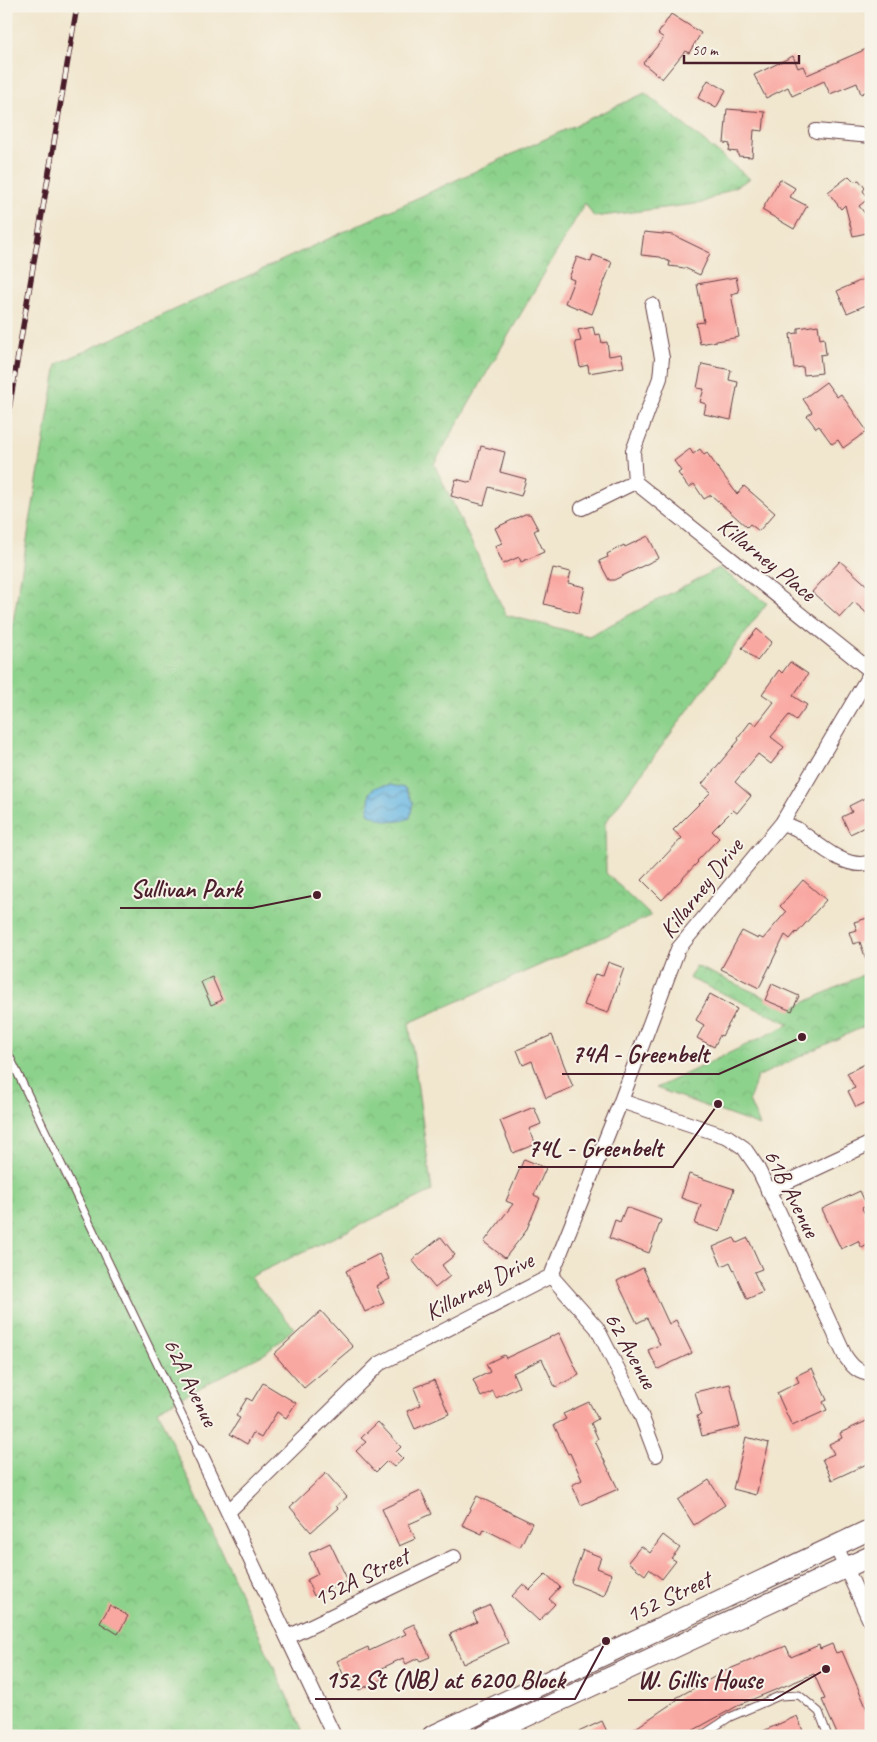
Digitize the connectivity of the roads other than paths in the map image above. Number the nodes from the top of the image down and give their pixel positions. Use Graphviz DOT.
graph roads {
  1 [pos="816,131"];
  2 [pos="871,136"];
  3 [pos="652,305"];
  4 [pos="635,482"];
  5 [pos="582,508"];
  6 [pos="871,671"];
  7 [pos="782,823"];
  8 [pos="871,862"];
  9 [pos="6,1048"];
  10 [pos="620,1101"];
  11 [pos="871,1143"];
  12 [pos="768,1191"];
  13 [pos="551,1276"];
  14 [pos="866,1374"];
  15 [pos="199,1451"];
  16 [pos="656,1455"];
  17 [pos="228,1512"];
  18 [pos="871,1529"];
  19 [pos="836,1546"];
  20 [pos="871,1556"];
  21 [pos="454,1557"];
  22 [pos="846,1568"];
  23 [pos="871,1623"];
  24 [pos="288,1637"];
  25 [pos="334,1736"];
  26 [pos="432,1736"];
  27 [pos="484,1736"];
  28 [pos="701,1736"];
  29 [pos="828,1736"];
  1 -- 2 [label="street"];
  3 -- 4 [label="street"];
  4 -- 5 [label="street"];
  4 -- 6 [label="street, Killarney Place"];
  6 -- 7 [label="street, Killarney Drive"];
  7 -- 8 [label="street"];
  7 -- 10 [label="street, Killarney Drive"];
  9 -- 15 [label="lane, 62A Avenue"];
  10 -- 12 [label="street, 61B Avenue"];
  10 -- 13 [label="street, Killarney Drive"];
  11 -- 12 [label="street"];
  12 -- 14 [label="street, 61B Avenue"];
  13 -- 16 [label="street, 62 Avenue"];
  13 -- 17 [label="street, Killarney Drive"];
  15 -- 17 [label="street, 62A Avenue"];
  17 -- 24 [label="street, 62A Avenue"];
  18 -- 19 [label="main road, 152 Street"];
  19 -- 22 [label="street"];
  19 -- 26 [label="main road, 152 Street"];
  20 -- 22 [label="main road, 152 Street"];
  21 -- 24 [label="street, 152A Street"];
  22 -- 23 [label="street"];
  22 -- 27 [label="main road, 152 Street"];
  24 -- 25 [label="street, 62A Avenue"];
  28 -- 29 [label="lane"];
}
